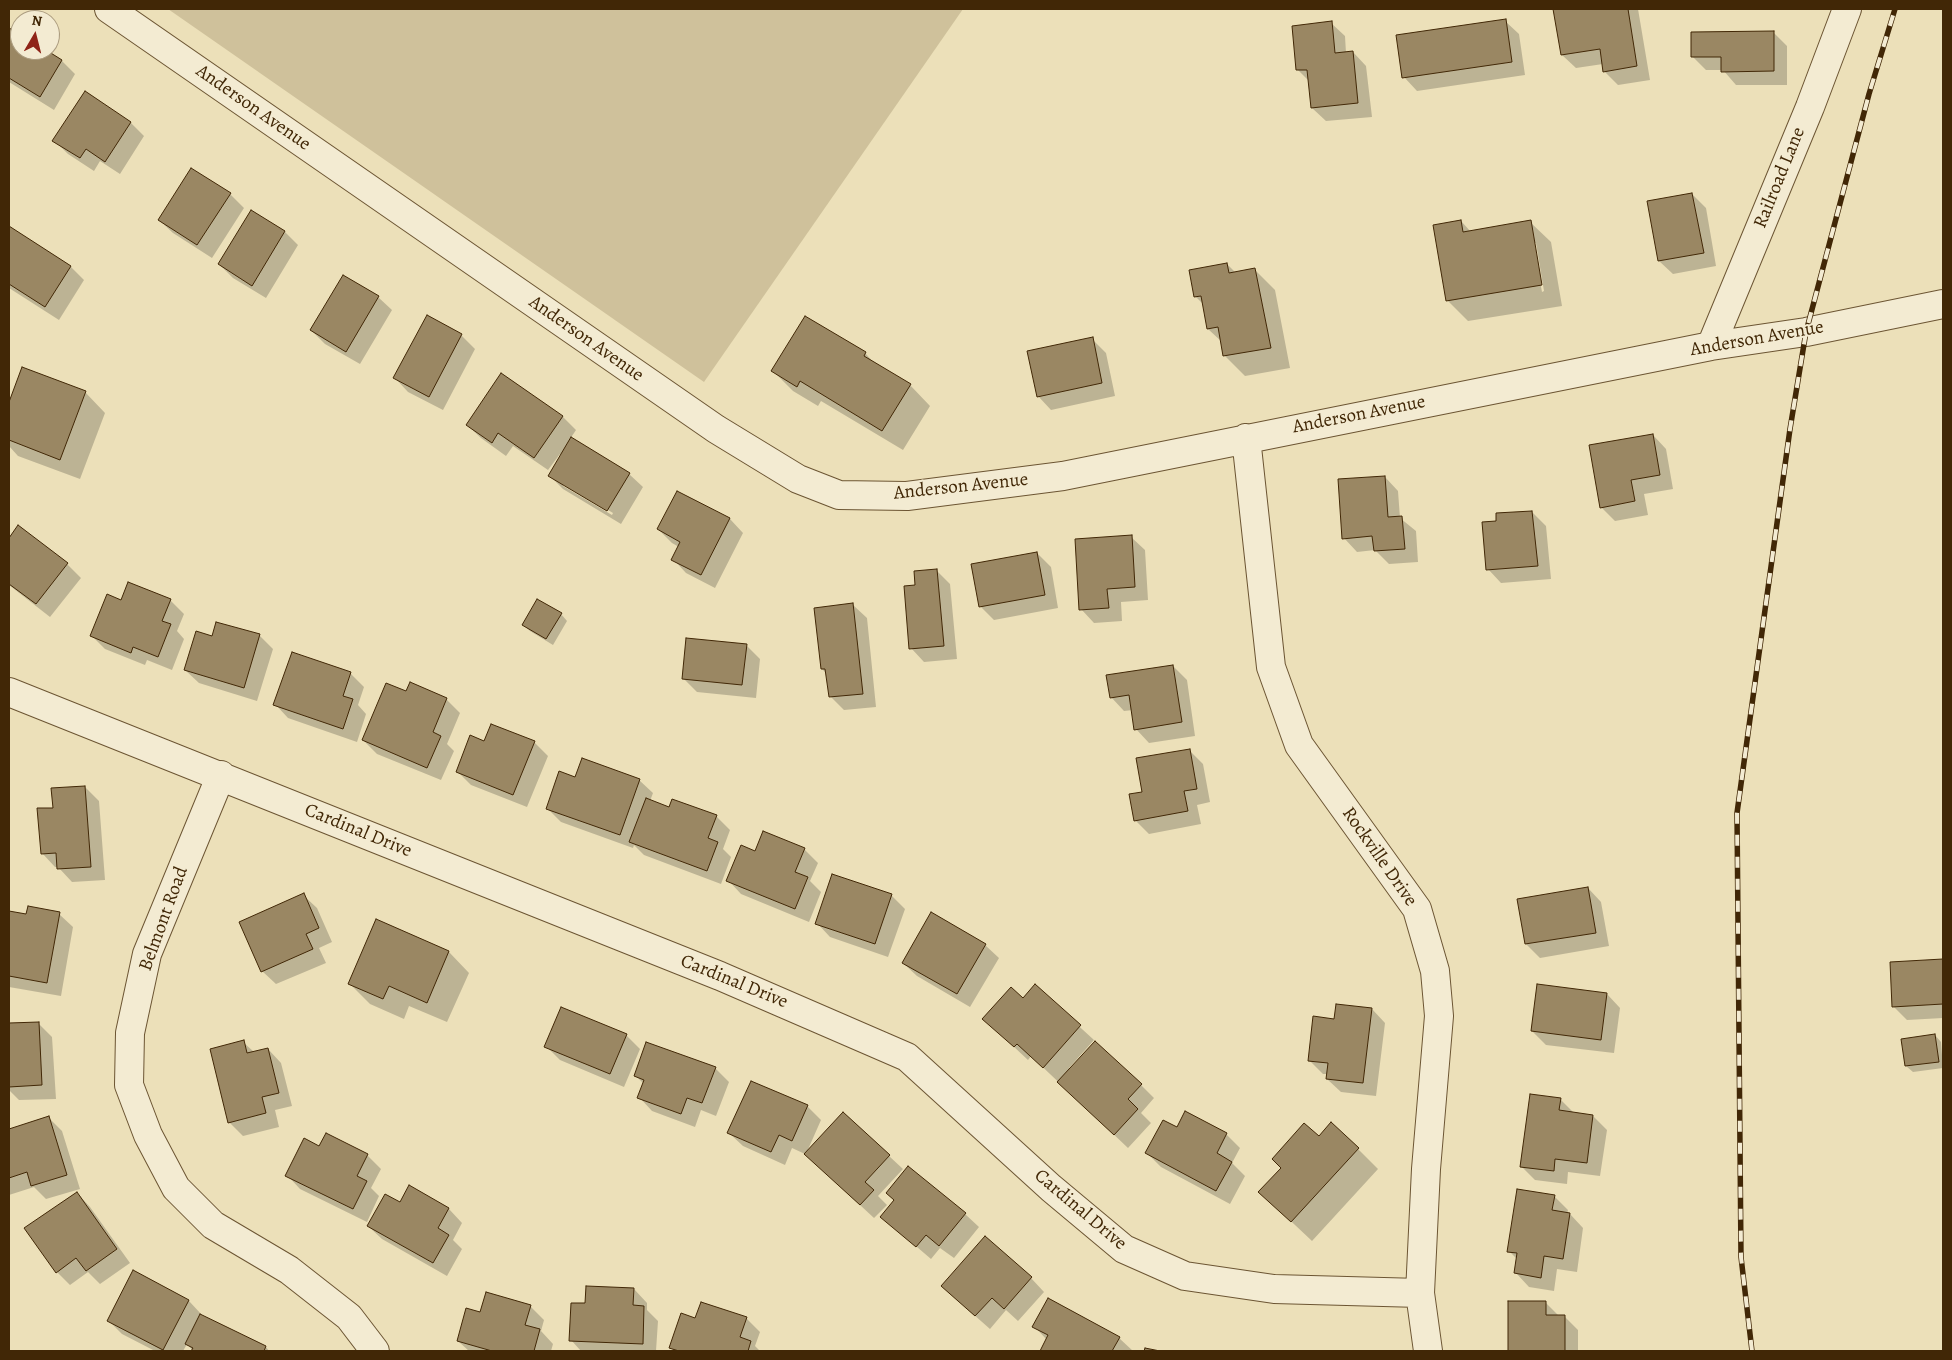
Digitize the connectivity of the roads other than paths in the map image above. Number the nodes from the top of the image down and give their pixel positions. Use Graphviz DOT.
graph roads {
  1 [pos="110,9"];
  2 [pos="1847,9"];
  3 [pos="1943,304"];
  4 [pos="1711,346"];
  5 [pos="1246,438"];
  6 [pos="9,692"];
  7 [pos="221,775"];
  8 [pos="1420,1293"];
  9 [pos="375,1351"];
  10 [pos="1428,1351"];
  1 -- 5 [label="street, Anderson Avenue"];
  2 -- 4 [label="street, Railroad Lane"];
  3 -- 4 [label="street, Anderson Avenue"];
  4 -- 5 [label="street, Anderson Avenue"];
  5 -- 8 [label="street, Rockville Drive"];
  6 -- 7 [label="street, Cardinal Drive"];
  7 -- 8 [label="street, Cardinal Drive"];
  7 -- 9 [label="street, Belmont Road"];
  8 -- 10 [label="street, Rockville Drive"];
}
